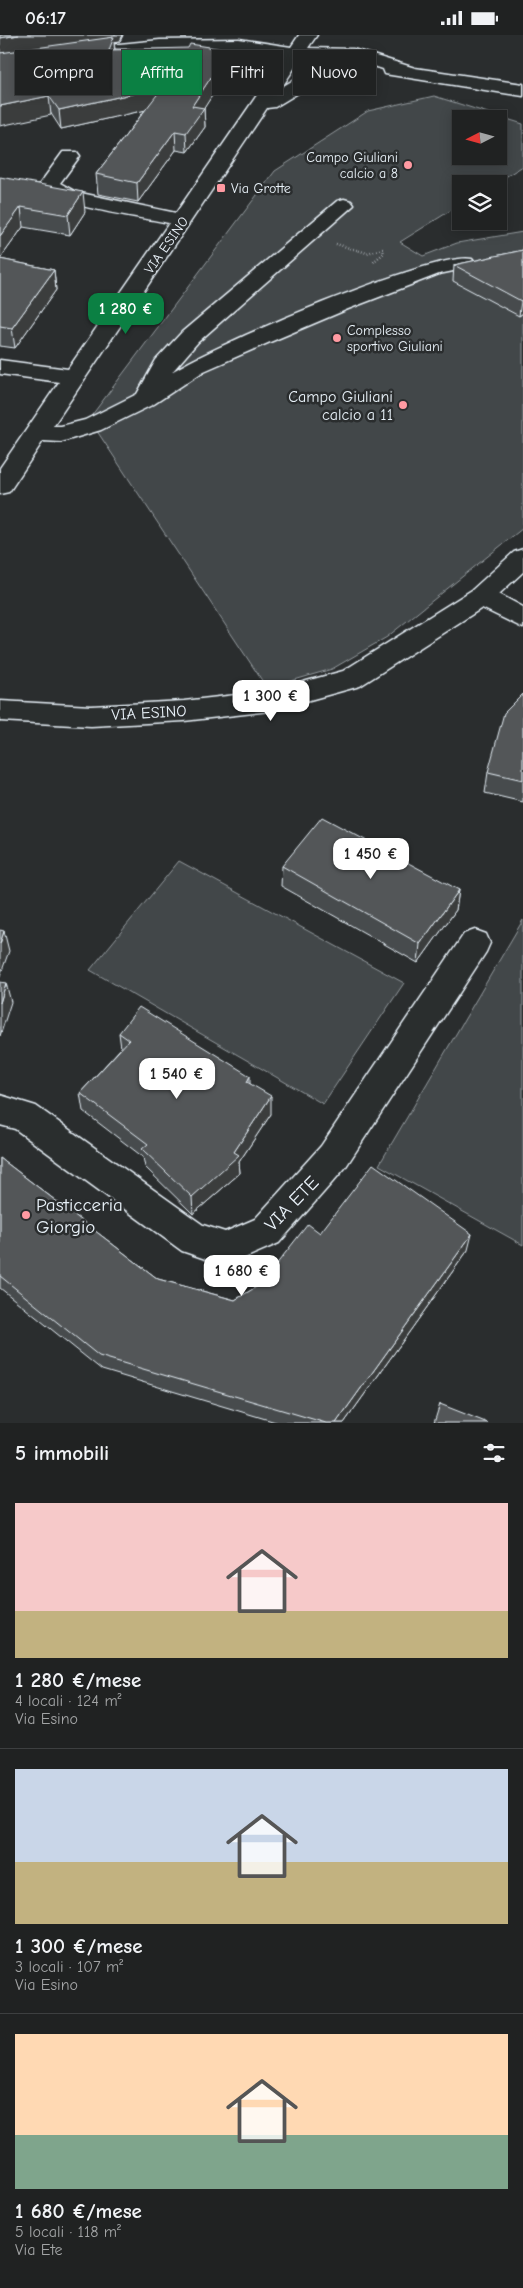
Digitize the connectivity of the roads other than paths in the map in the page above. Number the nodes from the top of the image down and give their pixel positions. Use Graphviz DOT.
graph roads {
  1 [pos="308,35"];
  2 [pos="337,35"];
  3 [pos="112,50"];
  4 [pos="299,50"];
  5 [pos="343,50"];
  6 [pos="293,52"];
  7 [pos="293,59"];
  8 [pos="376,66"];
  9 [pos="293,88"];
  10 [pos="523,89"];
  11 [pos="258,109"];
  12 [pos="70,156"];
  13 [pos="344,205"];
  14 [pos="183,220"];
  15 [pos="465,263"];
  16 [pos="0,367"];
  17 [pos="74,377"];
  18 [pos="146,399"];
  19 [pos="36,433"];
  20 [pos="0,486"];
  21 [pos="523,558"];
  22 [pos="481,596"];
  23 [pos="523,619"];
  24 [pos="0,711"];
  25 [pos="475,943"];
  26 [pos="0,1110"];
  1 -- 4 [label="street, VIA ESINO"];
  2 -- 5 [label="street"];
  3 -- 6 [label="street"];
  7 -- 11 [label="street, VIA ESINO"];
  8 -- 10 [label="street"];
  9 -- 11 [label="street"];
  11 -- 14 [label="street, VIA ESINO"];
  12 -- 14 [label="street"];
  13 -- 18 [label="street"];
  14 -- 17 [label="street, VIA ESINO"];
  15 -- 18 [label="street"];
  16 -- 17 [label="street"];
  17 -- 19 [label="street, VIA ESINO"];
  18 -- 19 [label="street"];
  19 -- 20 [label="street, VIA ESINO"];
  21 -- 22 [label="street, VIA ESINO"];
  22 -- 23 [label="street"];
  22 -- 24 [label="street, VIA ESINO"];
  25 -- 26 [label="street, VIA ETE"];
}
